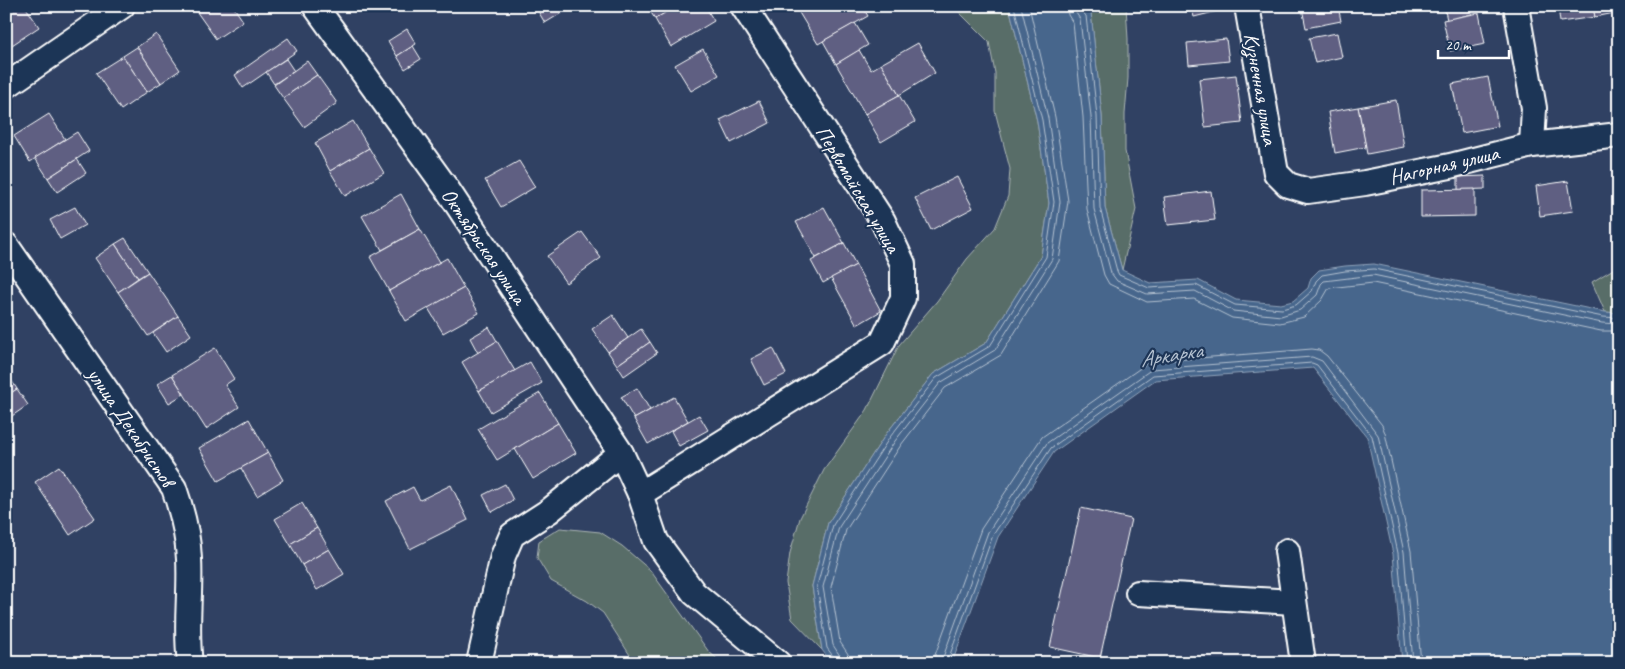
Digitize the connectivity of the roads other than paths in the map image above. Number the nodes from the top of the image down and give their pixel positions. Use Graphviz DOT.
graph roads {
  1 [pos="122,6"];
  2 [pos="315,6"];
  3 [pos="743,6"];
  4 [pos="1247,6"];
  5 [pos="1516,6"];
  6 [pos="6,86"];
  7 [pos="1619,135"];
  8 [pos="1532,145"];
  9 [pos="1276,172"];
  10 [pos="6,245"];
  11 [pos="621,453"];
  12 [pos="640,494"];
  13 [pos="1287,551"];
  14 [pos="1138,593"];
  15 [pos="1294,602"];
  16 [pos="190,663"];
  17 [pos="479,663"];
  18 [pos="778,663"];
  19 [pos="1303,663"];
  1 -- 6 [label="street"];
  2 -- 11 [label="street, Октябрьская улица"];
  3 -- 12 [label="street, Первомайская улица"];
  4 -- 9 [label="street, Кузнечная улица"];
  5 -- 8 [label="street"];
  7 -- 8 [label="street, Нагорная улица"];
  8 -- 9 [label="street, Нагорная улица"];
  10 -- 16 [label="street, улица Декабристов"];
  11 -- 12 [label="street, Октябрьская улица"];
  11 -- 17 [label="street"];
  12 -- 18 [label="street, Октябрьская улица"];
  13 -- 15 [label="street"];
  14 -- 15 [label="street"];
  15 -- 19 [label="street"];
}
